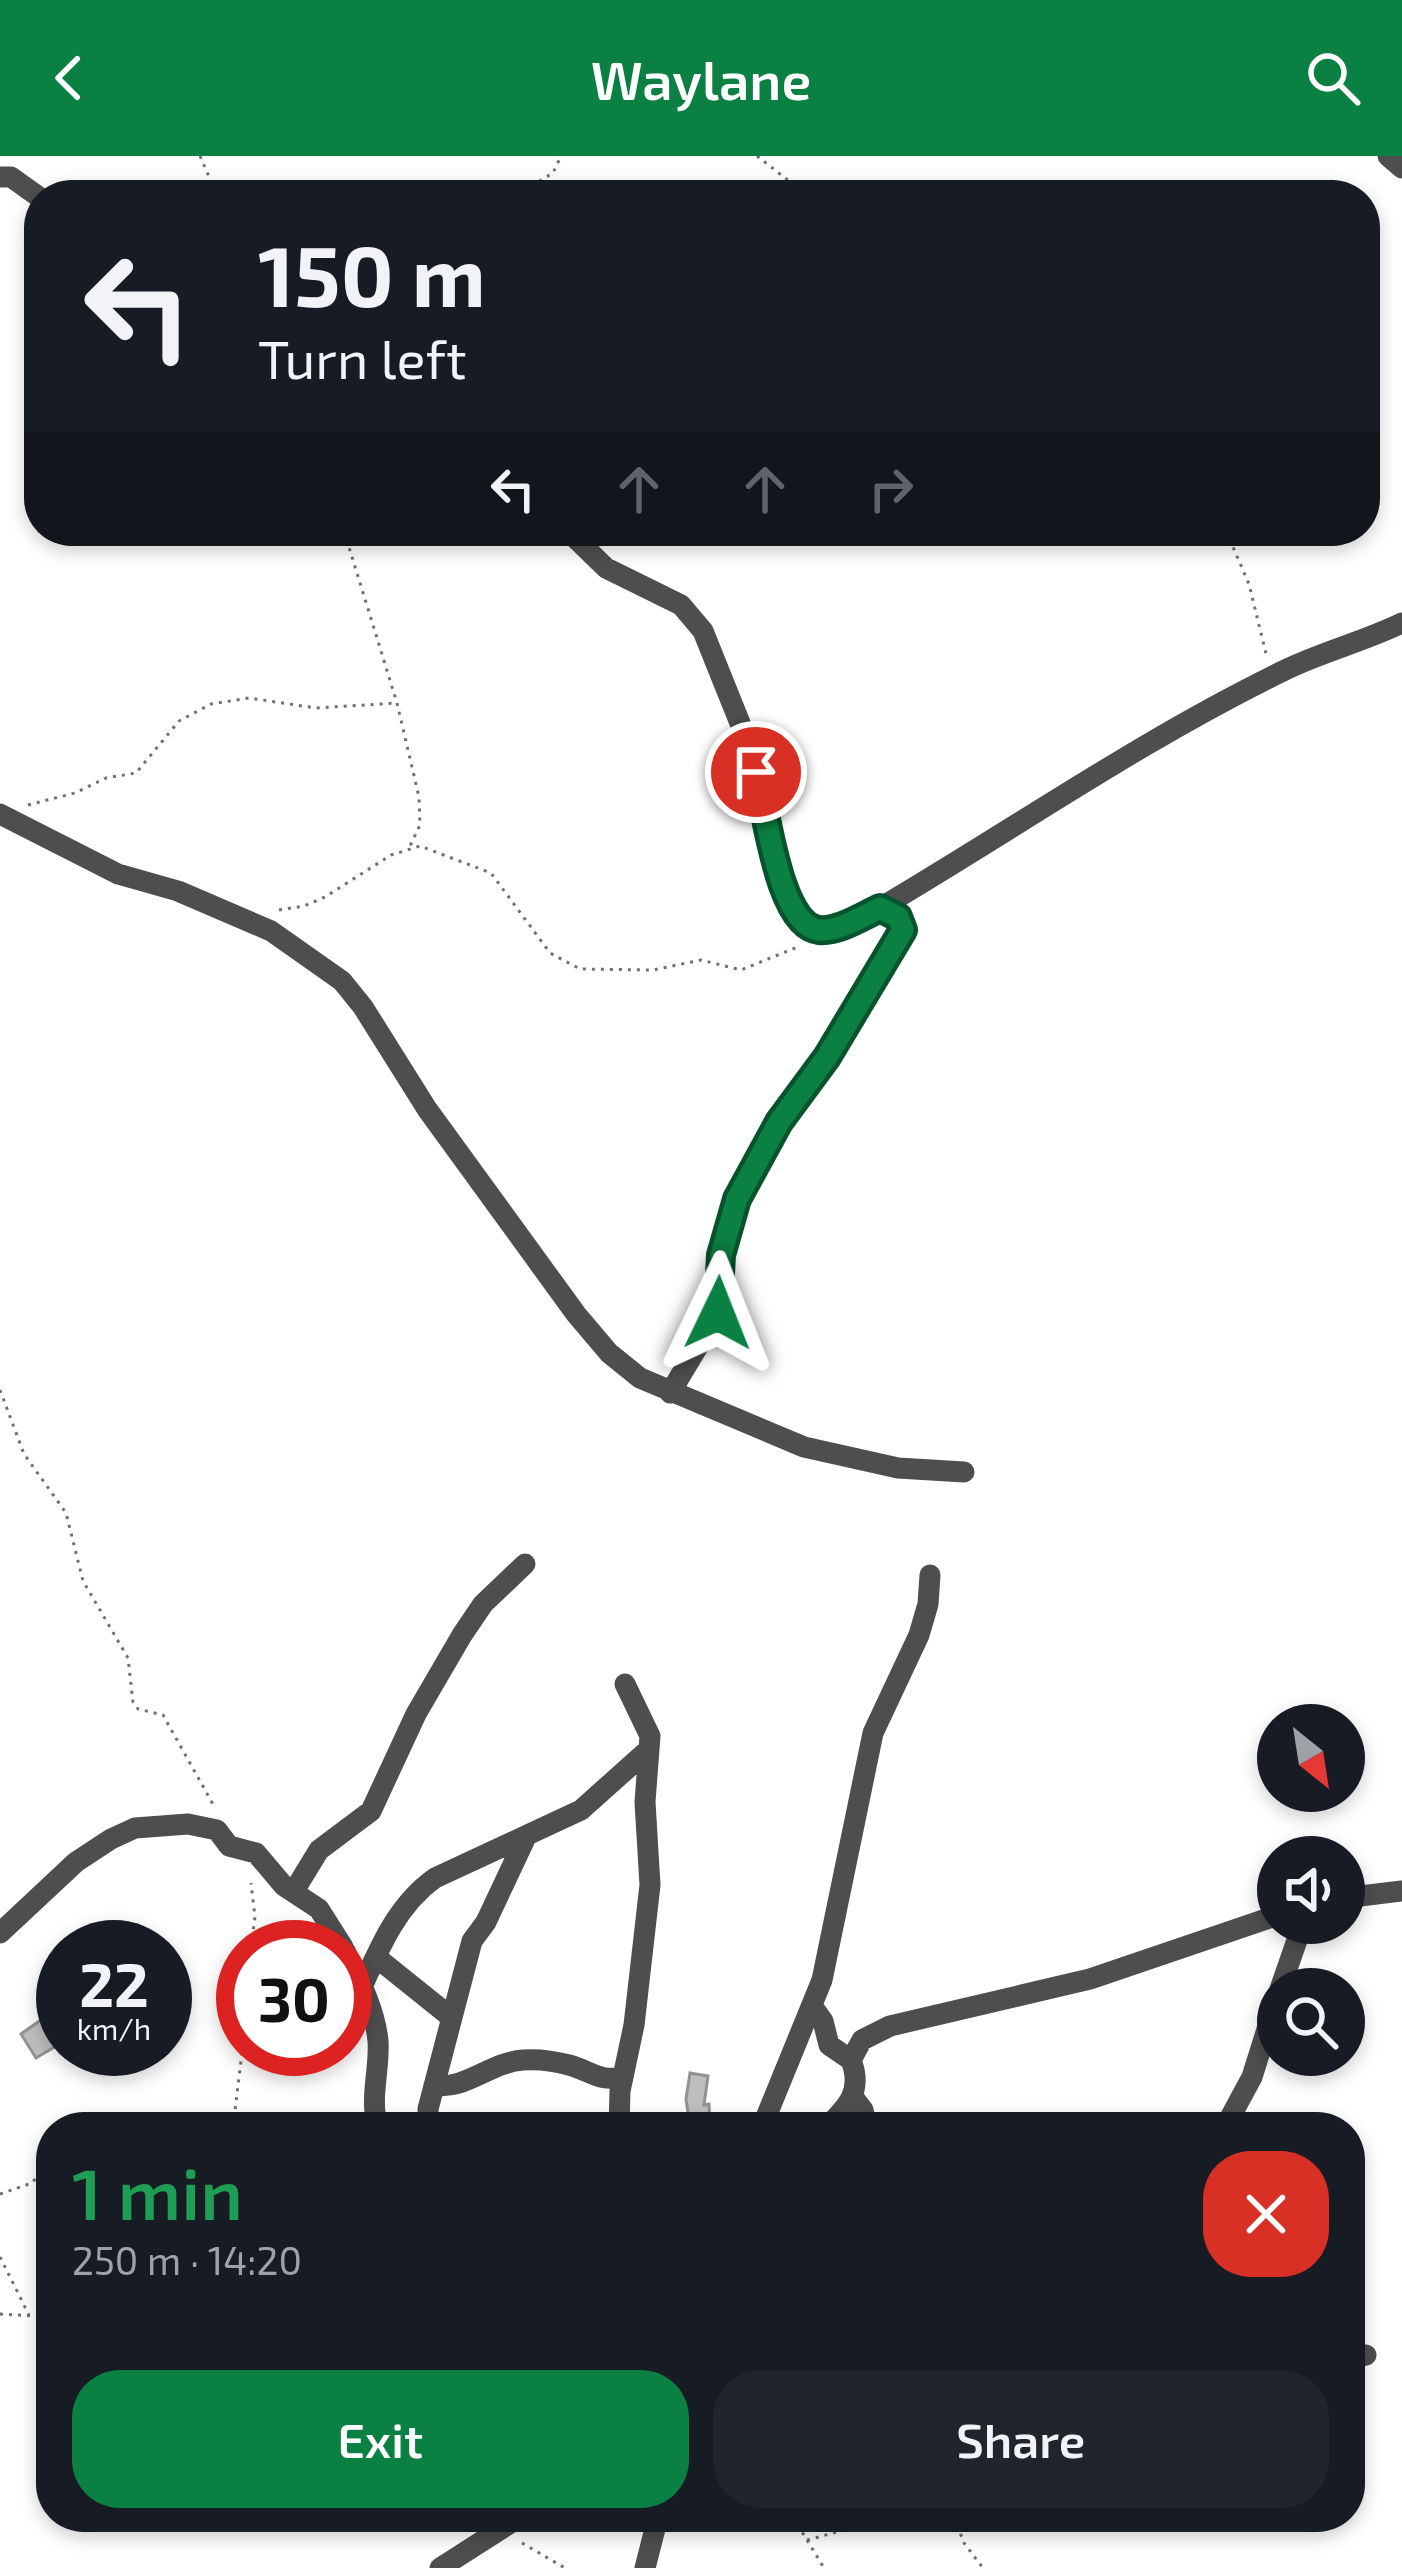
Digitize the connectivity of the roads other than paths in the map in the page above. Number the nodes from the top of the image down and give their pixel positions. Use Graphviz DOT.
graph roads {
  1 [pos="1388,156"];
  2 [pos="1402,168"];
  3 [pos="583,546"];
  4 [pos="1402,623"];
  5 [pos="8,811"];
  6 [pos="880,908"];
  7 [pos="670,1393"];
  8 [pos="964,1472"];
  9 [pos="525,1564"];
  10 [pos="929,1575"];
  11 [pos="625,1684"];
  12 [pos="648,1750"];
  13 [pos="525,1839"];
  14 [pos="293,1891"];
  15 [pos="1402,1891"];
  16 [pos="1365,1895"];
  17 [pos="325,1920"];
  18 [pos="1257,1922"];
  19 [pos="0,1933"];
  20 [pos="376,1957"];
  21 [pos="372,1966"];
  22 [pos="813,2007"];
  23 [pos="452,2018"];
  24 [pos="372,2021"];
  25 [pos="851,2060"];
  26 [pos="1257,2061"];
  27 [pos="622,2078"];
  28 [pos="434,2085"];
  29 [pos="853,2097"];
  30 [pos="375,2112"];
  31 [pos="428,2112"];
  32 [pos="621,2112"];
  33 [pos="768,2112"];
  34 [pos="840,2112"];
  35 [pos="862,2112"];
  36 [pos="1233,2112"];
  37 [pos="496,2532"];
  38 [pos="654,2532"];
  39 [pos="440,2568"];
  40 [pos="645,2568"];
  1 -- 2 [label="street"];
  3 -- 6 [label="street"];
  4 -- 6 [label="street"];
  5 -- 7 [label="street"];
  6 -- 7 [label="street"];
  7 -- 8 [label="street"];
  9 -- 14 [label="street"];
  10 -- 22 [label="street"];
  11 -- 12 [label="street"];
  12 -- 13 [label="street"];
  12 -- 27 [label="street"];
  13 -- 20 [label="street"];
  13 -- 23 [label="street"];
  14 -- 17 [label="street"];
  14 -- 19 [label="street"];
  15 -- 16 [label="street"];
  18 -- 25 [label="street"];
  20 -- 21 [label="street"];
  20 -- 23 [label="street"];
  22 -- 25 [label="street"];
  22 -- 33 [label="street"];
  23 -- 28 [label="street"];
  24 -- 30 [label="street"];
  25 -- 29 [label="street"];
  26 -- 36 [label="street"];
  27 -- 28 [label="street"];
  27 -- 32 [label="street"];
  28 -- 31 [label="street"];
  29 -- 34 [label="street"];
  29 -- 35 [label="street"];
  37 -- 39 [label="street"];
  38 -- 40 [label="street"];
}
